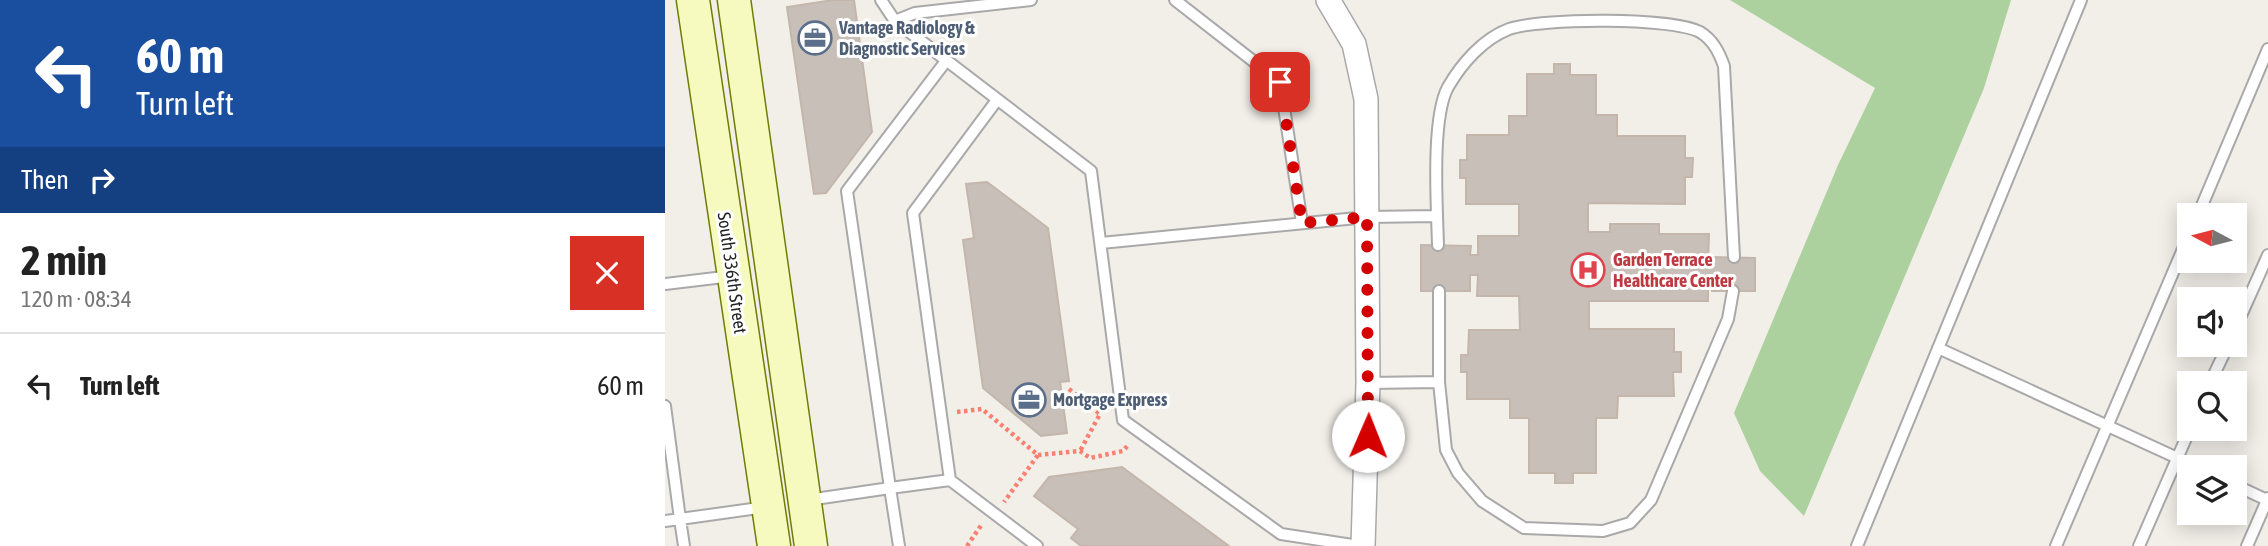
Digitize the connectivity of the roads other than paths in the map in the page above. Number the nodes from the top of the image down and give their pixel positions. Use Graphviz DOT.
graph roads {
  1 [pos="693,0"];
  2 [pos="734,0"];
  3 [pos="881,0"];
  4 [pos="1031,0"];
  5 [pos="1175,0"];
  6 [pos="1328,0"];
  7 [pos="2081,0"];
  8 [pos="895,21"];
  9 [pos="2268,49"];
  10 [pos="946,61"];
  11 [pos="997,100"];
  12 [pos="2203,203"];
  13 [pos="1437,216"];
  14 [pos="1367,217"];
  15 [pos="1302,223"];
  16 [pos="1101,243"];
  17 [pos="1438,245"];
  18 [pos="2268,255"];
  19 [pos="1734,257"];
  20 [pos="2177,263"];
  21 [pos="732,276"];
  22 [pos="665,285"];
  23 [pos="1439,291"];
  24 [pos="1733,291"];
  25 [pos="2247,302"];
  26 [pos="1938,348"];
  27 [pos="1439,382"];
  28 [pos="1368,383"];
  29 [pos="665,406"];
  30 [pos="2108,427"];
  31 [pos="2177,458"];
  32 [pos="950,480"];
  33 [pos="890,488"];
  34 [pos="2247,490"];
  35 [pos="2268,499"];
  36 [pos="805,500"];
  37 [pos="768,506"];
  38 [pos="680,519"];
  39 [pos="665,521"];
  40 [pos="684,546"];
  41 [pos="774,546"];
  42 [pos="811,546"];
  43 [pos="898,546"];
  44 [pos="1037,546"];
  45 [pos="1361,546"];
  46 [pos="1857,546"];
  47 [pos="2056,546"];
  48 [pos="2139,546"];
  49 [pos="2247,546"];
  1 -- 21 [label="main road, South 336th Street"];
  2 -- 36 [label="main road"];
  3 -- 8 [label="lane"];
  4 -- 8 [label="lane"];
  5 -- 15 [label="lane"];
  6 -- 14 [label="street"];
  7 -- 26 [label="lane"];
  8 -- 10 [label="lane"];
  9 -- 12 [label="lane"];
  10 -- 11 [label="lane"];
  10 -- 33 [label="lane"];
  11 -- 16 [label="lane"];
  11 -- 32 [label="lane"];
  13 -- 14 [label="lane"];
  13 -- 17 [label="lane"];
  13 -- 19 [label="lane"];
  14 -- 15 [label="lane"];
  14 -- 28 [label="street"];
  15 -- 16 [label="lane"];
  16 -- 45 [label="lane"];
  18 -- 25 [label="lane"];
  20 -- 30 [label="lane"];
  21 -- 22 [label="lane"];
  21 -- 37 [label="main road, South 336th Street"];
  23 -- 27 [label="lane"];
  24 -- 27 [label="lane"];
  26 -- 30 [label="lane"];
  26 -- 46 [label="lane"];
  27 -- 28 [label="lane"];
  28 -- 45 [label="street"];
  29 -- 38 [label="lane"];
  30 -- 31 [label="lane"];
  30 -- 47 [label="lane"];
  31 -- 48 [label="lane"];
  32 -- 33 [label="lane"];
  32 -- 44 [label="lane"];
  33 -- 36 [label="lane"];
  33 -- 43 [label="lane"];
  34 -- 35 [label="lane"];
  35 -- 49 [label="lane"];
  36 -- 42 [label="main road"];
  37 -- 38 [label="lane"];
  37 -- 41 [label="main road, South 336th Street"];
  38 -- 39 [label="lane"];
  38 -- 40 [label="lane"];
}
